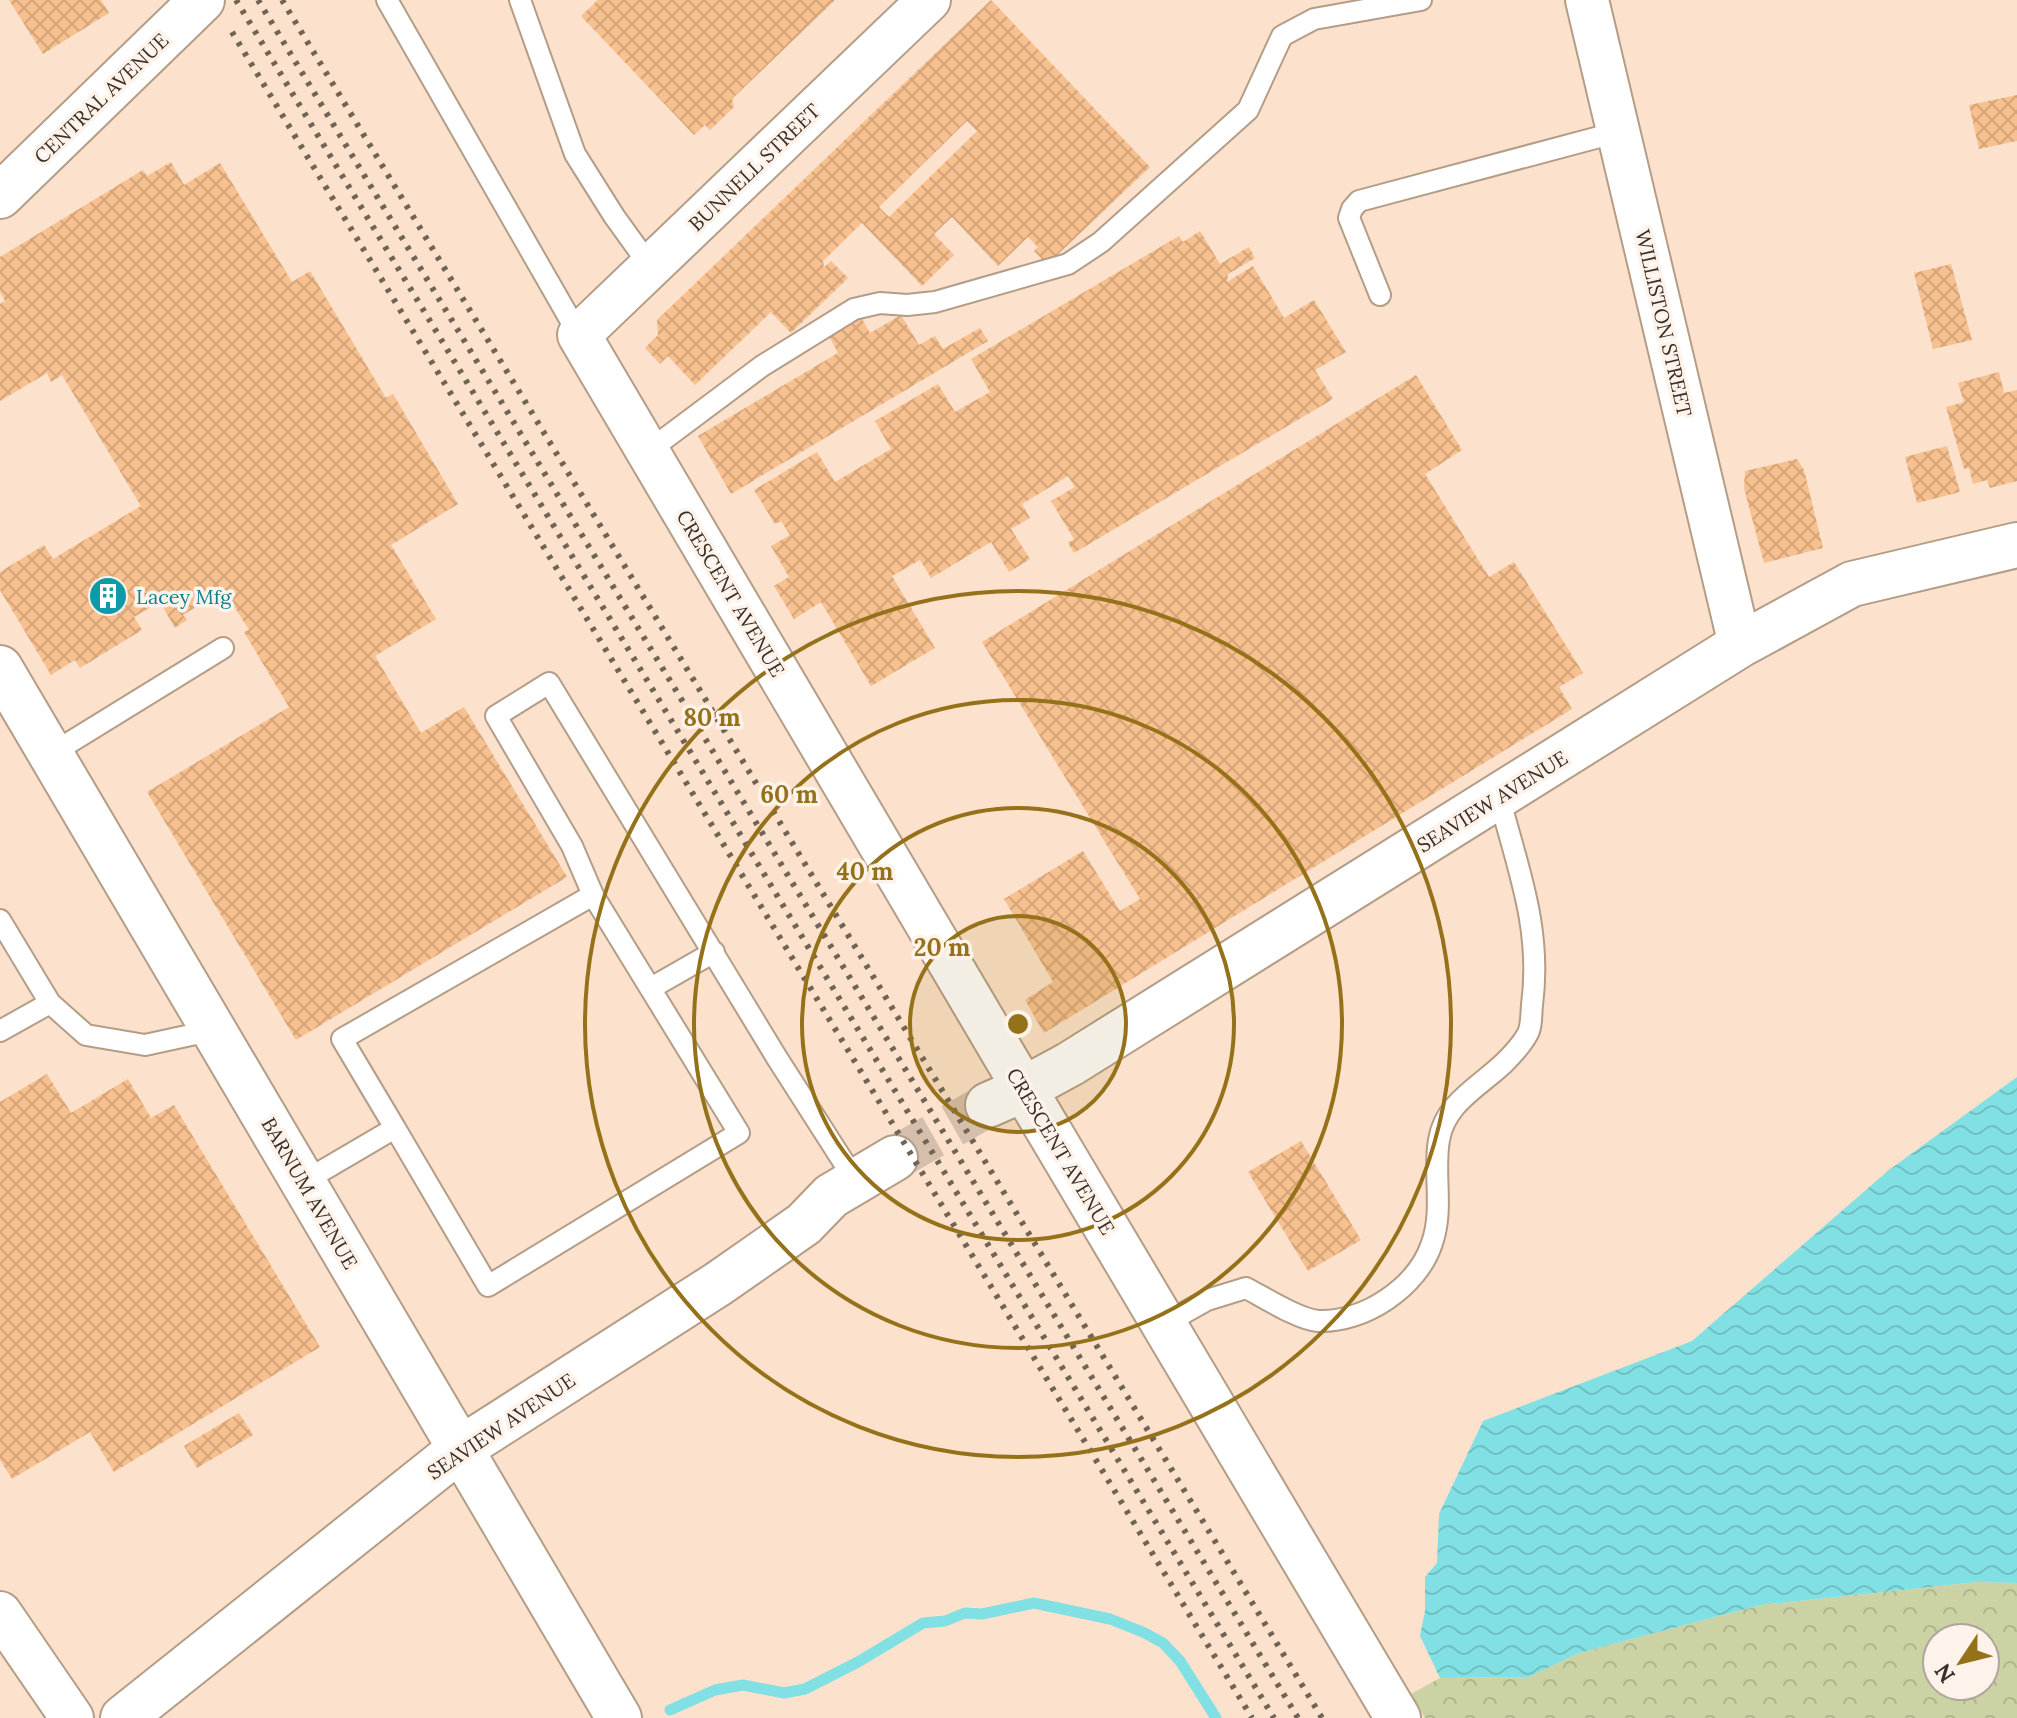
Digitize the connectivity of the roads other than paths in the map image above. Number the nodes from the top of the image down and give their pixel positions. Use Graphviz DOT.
graph roads {
  1 [pos="202,0"];
  2 [pos="387,0"];
  3 [pos="520,0"];
  4 [pos="929,0"];
  5 [pos="1421,0"];
  6 [pos="1587,0"];
  7 [pos="1618,132"];
  8 [pos="0,196"];
  9 [pos="650,266"];
  10 [pos="1380,295"];
  11 [pos="579,335"];
  12 [pos="647,452"];
  13 [pos="2017,545"];
  14 [pos="1740,645"];
  15 [pos="223,648"];
  16 [pos="0,668"];
  17 [pos="51,754"];
  18 [pos="1499,797"];
  19 [pos="593,895"];
  20 [pos="0,920"];
  21 [pos="714,952"];
  22 [pos="651,988"];
  23 [pos="50,1003"];
  24 [pos="214,1030"];
  25 [pos="0,1031"];
  26 [pos="1006,1097"];
  27 [pos="395,1128"];
  28 [pos="895,1158"];
  29 [pos="855,1180"];
  30 [pos="303,1182"];
  31 [pos="1164,1324"];
  32 [pos="460,1449"];
  33 [pos="0,1613"];
  34 [pos="72,1718"];
  35 [pos="123,1718"];
  36 [pos="619,1718"];
  37 [pos="1398,1718"];
  1 -- 8 [label="main road, CENTRAL AVENUE"];
  2 -- 11 [label="lane"];
  3 -- 9 [label="lane"];
  4 -- 9 [label="street, BUNNELL STREET"];
  5 -- 12 [label="lane"];
  6 -- 7 [label="street, WILLISTON STREET"];
  7 -- 10 [label="lane"];
  7 -- 14 [label="street, WILLISTON STREET"];
  9 -- 11 [label="street, BUNNELL STREET"];
  11 -- 12 [label="street, CRESCENT AVENUE"];
  12 -- 26 [label="street, CRESCENT AVENUE"];
  13 -- 14 [label="main road, SEAVIEW AVENUE"];
  14 -- 18 [label="main road, SEAVIEW AVENUE"];
  15 -- 17 [label="lane"];
  16 -- 17 [label="main road, BARNUM AVENUE"];
  17 -- 24 [label="main road, BARNUM AVENUE"];
  18 -- 26 [label="main road, SEAVIEW AVENUE"];
  18 -- 31 [label="lane"];
  19 -- 21 [label="lane"];
  19 -- 22 [label="lane"];
  19 -- 27 [label="lane"];
  20 -- 23 [label="lane"];
  21 -- 22 [label="lane"];
  21 -- 29 [label="lane"];
  22 -- 27 [label="lane"];
  23 -- 24 [label="lane"];
  23 -- 25 [label="lane"];
  24 -- 30 [label="main road, BARNUM AVENUE"];
  26 -- 31 [label="main road, CRESCENT AVENUE"];
  27 -- 30 [label="lane"];
  28 -- 29 [label="main road, SEAVIEW AVENUE"];
  29 -- 32 [label="main road, SEAVIEW AVENUE"];
  30 -- 32 [label="main road, BARNUM AVENUE"];
  31 -- 37 [label="main road, CRESCENT AVENUE"];
  32 -- 35 [label="main road, SEAVIEW AVENUE"];
  32 -- 36 [label="main road, BARNUM AVENUE"];
  33 -- 34 [label="street"];
}
